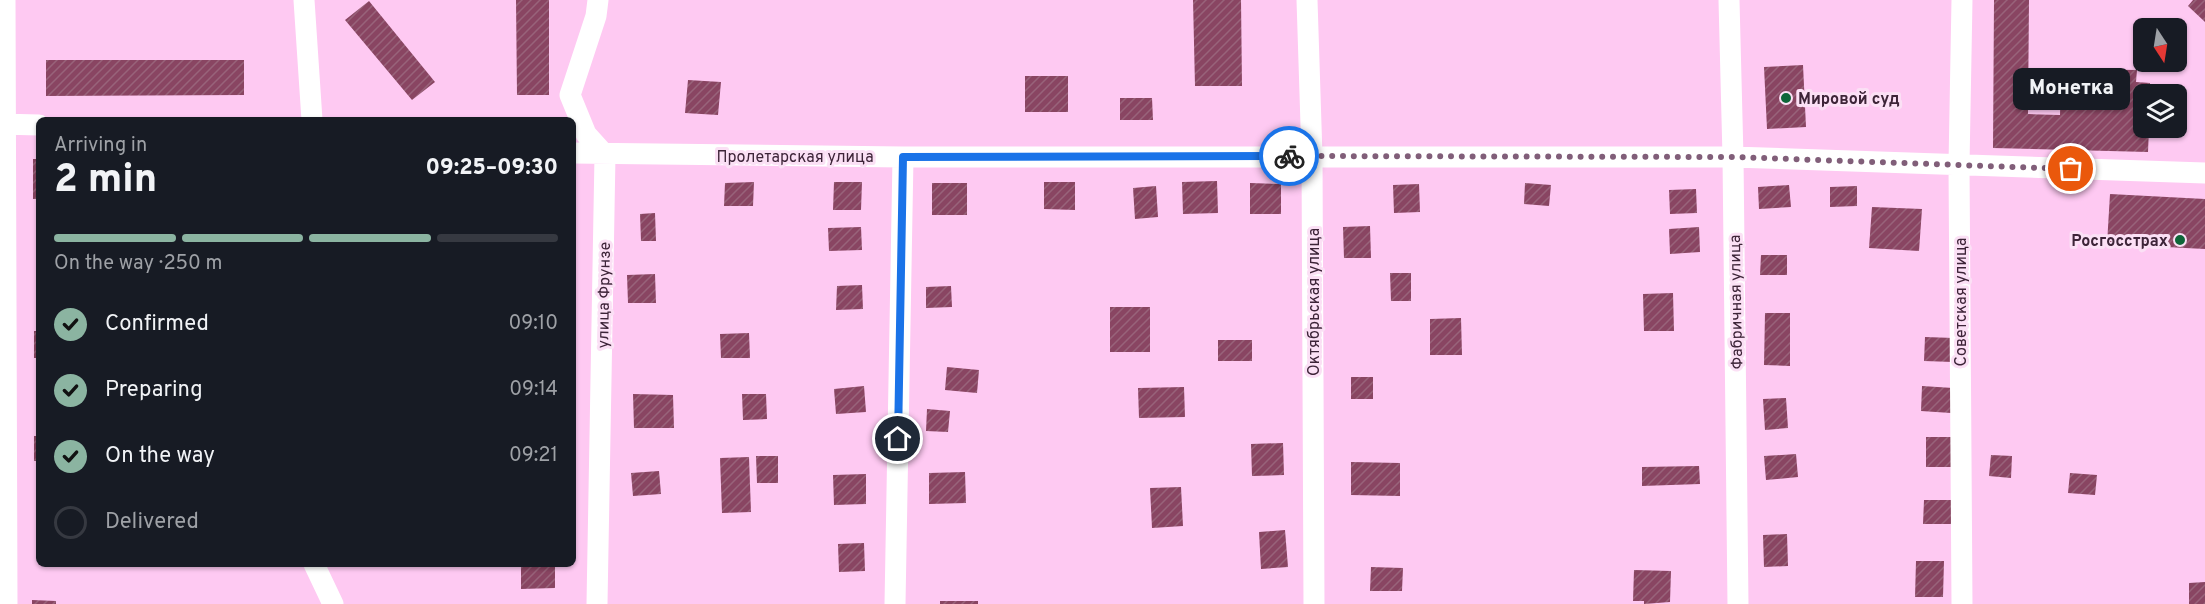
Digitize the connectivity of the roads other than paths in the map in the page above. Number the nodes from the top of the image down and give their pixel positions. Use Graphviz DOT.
graph roads {
  1 [pos="5,0"];
  2 [pos="304,0"];
  3 [pos="598,0"];
  4 [pos="1307,0"];
  5 [pos="1729,0"];
  6 [pos="1962,0"];
  7 [pos="312,117"];
  8 [pos="2,124"];
  9 [pos="36,125"];
  10 [pos="576,153"];
  11 [pos="605,155"];
  12 [pos="1312,156"];
  13 [pos="903,157"];
  14 [pos="1733,157"];
  15 [pos="1959,165"];
  16 [pos="2205,173"];
  17 [pos="315,567"];
  18 [pos="6,604"];
  19 [pos="333,604"];
  20 [pos="597,604"];
  21 [pos="895,604"];
  22 [pos="1314,604"];
  23 [pos="1738,604"];
  24 [pos="1962,604"];
  1 -- 8 [label="street"];
  2 -- 7 [label="street"];
  3 -- 11 [label="street"];
  4 -- 12 [label="street, Октябрьская улица"];
  5 -- 14 [label="street, Фабричная улица"];
  6 -- 15 [label="street, Советская улица"];
  8 -- 9 [label="street"];
  8 -- 18 [label="street"];
  10 -- 11 [label="street, Пролетарская улица"];
  11 -- 13 [label="street, Пролетарская улица"];
  11 -- 20 [label="street, улица Фрунзе"];
  12 -- 13 [label="street, Пролетарская улица"];
  12 -- 14 [label="street, Пролетарская улица"];
  12 -- 22 [label="street, Октябрьская улица"];
  13 -- 21 [label="street"];
  14 -- 15 [label="street, Пролетарская улица"];
  14 -- 23 [label="street, Фабричная улица"];
  15 -- 16 [label="street, Пролетарская улица"];
  15 -- 24 [label="street, Советская улица"];
  17 -- 19 [label="street"];
}
